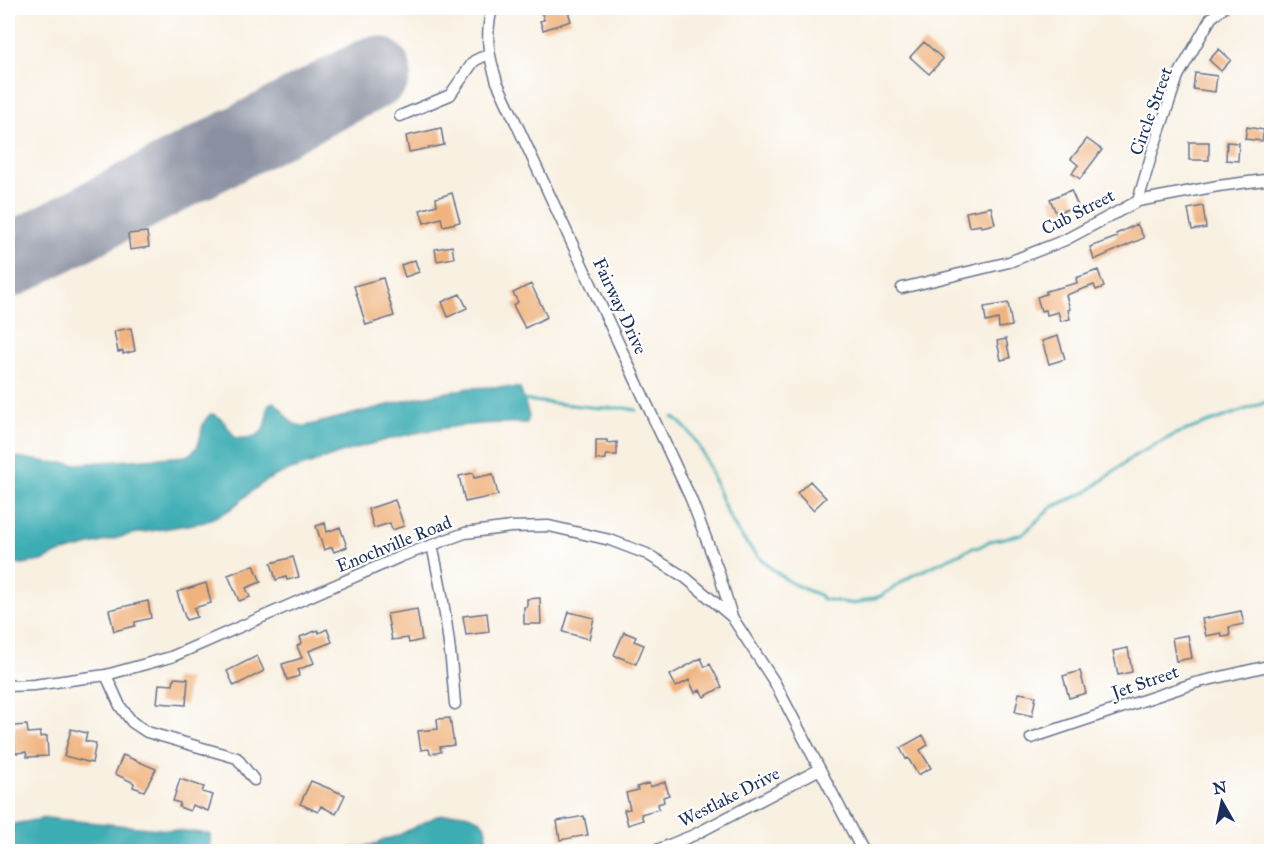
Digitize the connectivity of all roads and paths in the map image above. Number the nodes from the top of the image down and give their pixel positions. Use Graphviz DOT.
graph roads {
  1 [pos="492,8"];
  2 [pos="1223,8"];
  3 [pos="488,54"];
  4 [pos="400,116"];
  5 [pos="1272,179"];
  6 [pos="1138,201"];
  7 [pos="902,288"];
  8 [pos="432,545"];
  9 [pos="732,617"];
  10 [pos="1272,665"];
  11 [pos="106,675"];
  12 [pos="8,686"];
  13 [pos="455,704"];
  14 [pos="1031,738"];
  15 [pos="820,769"];
  16 [pos="254,780"];
  17 [pos="652,852"];
  18 [pos="863,852"];
  1 -- 3 [label="street, Fairway Drive"];
  2 -- 6 [label="street, Circle Street"];
  3 -- 4 [label="street"];
  3 -- 9 [label="street, Fairway Drive"];
  5 -- 6 [label="street, Cub Street"];
  6 -- 7 [label="street, Cub Street"];
  8 -- 9 [label="street, Enochville Road"];
  8 -- 11 [label="street, Enochville Road"];
  8 -- 13 [label="street"];
  9 -- 15 [label="street, Enochville Road"];
  10 -- 14 [label="street, Jet Street"];
  11 -- 12 [label="street, Enochville Road"];
  11 -- 16 [label="street"];
  15 -- 17 [label="street, Westlake Drive"];
  15 -- 18 [label="street, Enochville Road"];
}
